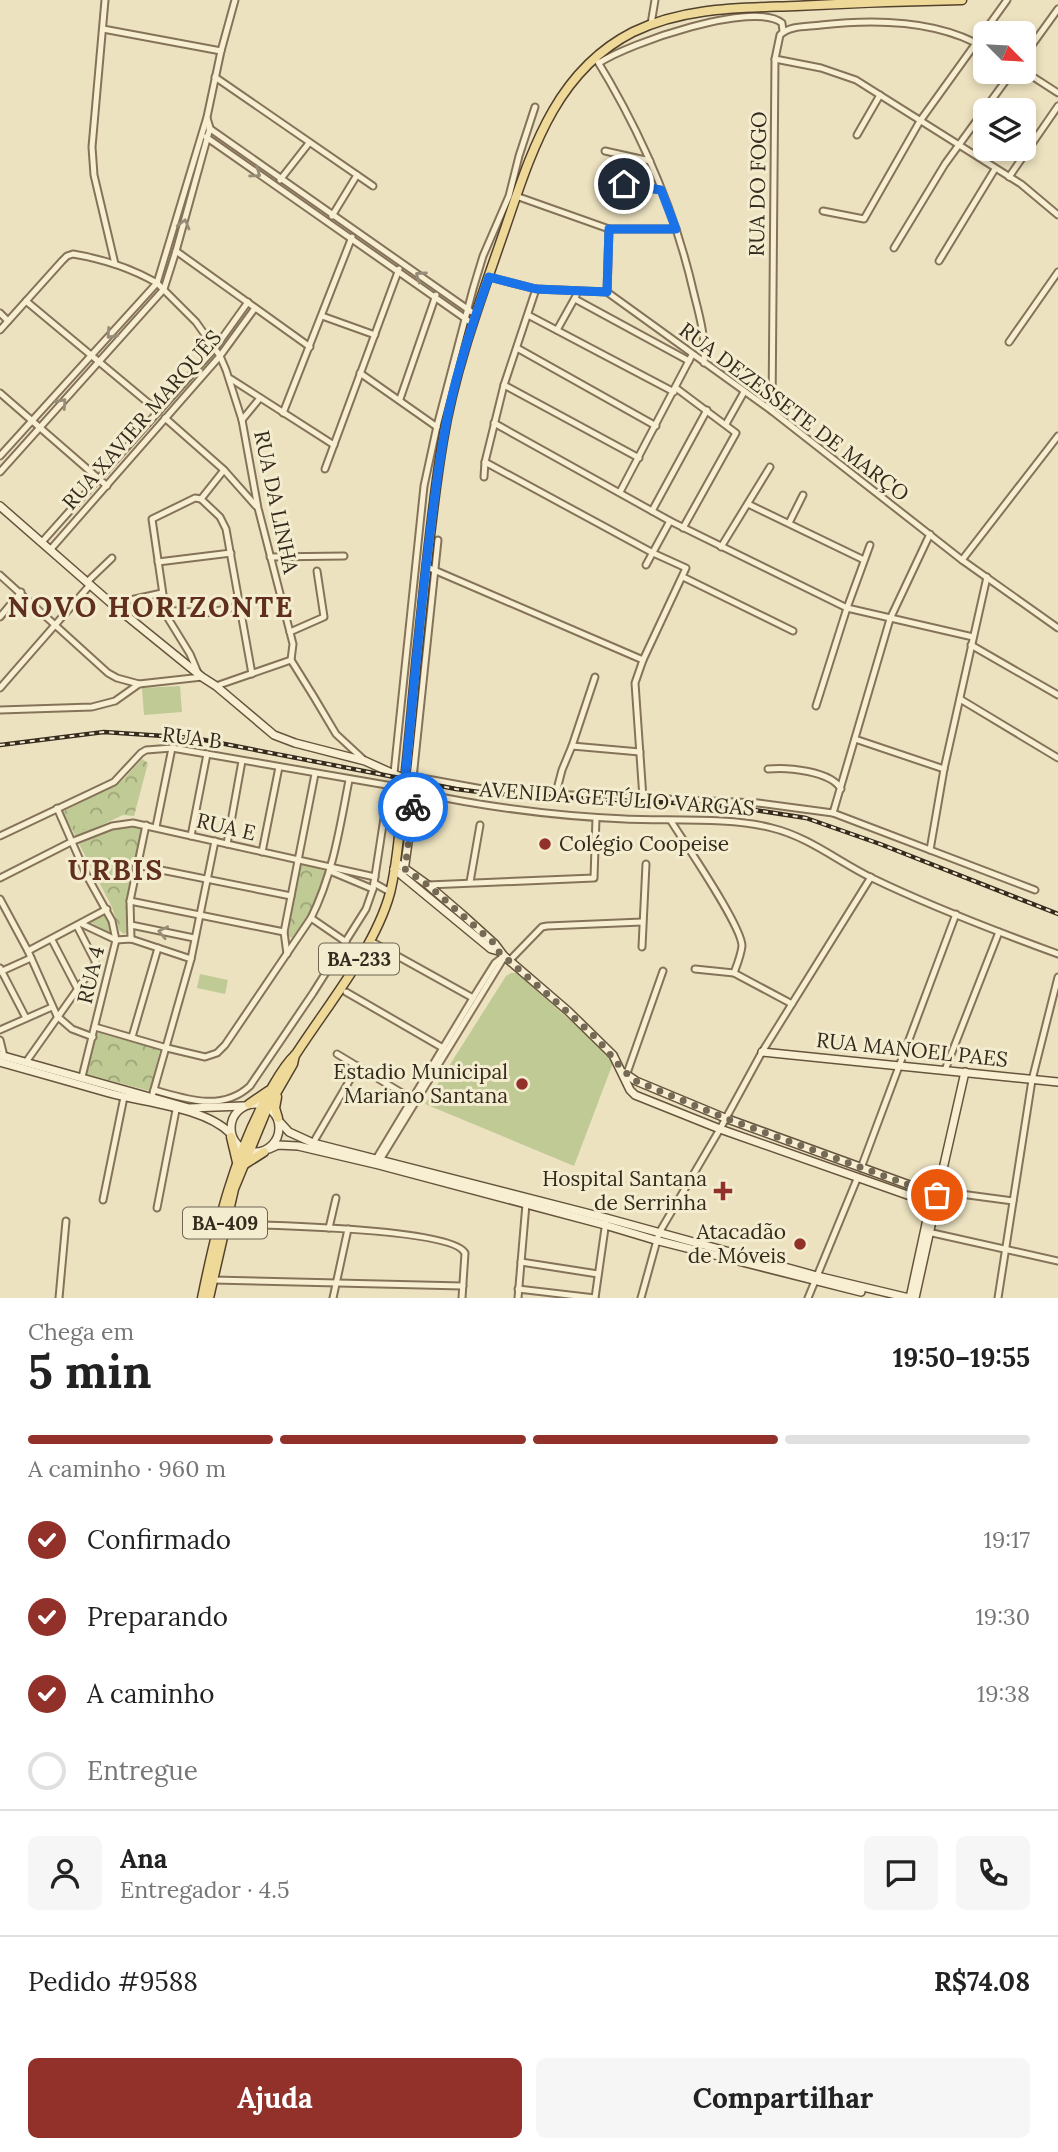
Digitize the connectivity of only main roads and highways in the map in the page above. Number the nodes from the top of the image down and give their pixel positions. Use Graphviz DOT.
graph roads {
  1 [pos="962,0"];
  2 [pos="790,3"];
  3 [pos="277,1085"];
  4 [pos="246,1105"];
  5 [pos="278,1120"];
  6 [pos="231,1135"];
  7 [pos="266,1150"];
  8 [pos="239,1164"];
  9 [pos="202,1298"];
  10 [pos="209,1298"];
  1 -- 2 [label="main road, BA-233"];
  2 -- 3 [label="main road, BA-233"];
  3 -- 4 [label="main road"];
  3 -- 5 [label="main road"];
  3 -- 8 [label="main road, BA-233"];
  6 -- 8 [label="main road"];
  7 -- 8 [label="main road"];
  8 -- 9 [label="main road, BA-233"];
  8 -- 10 [label="main road, BA-409"];
}
